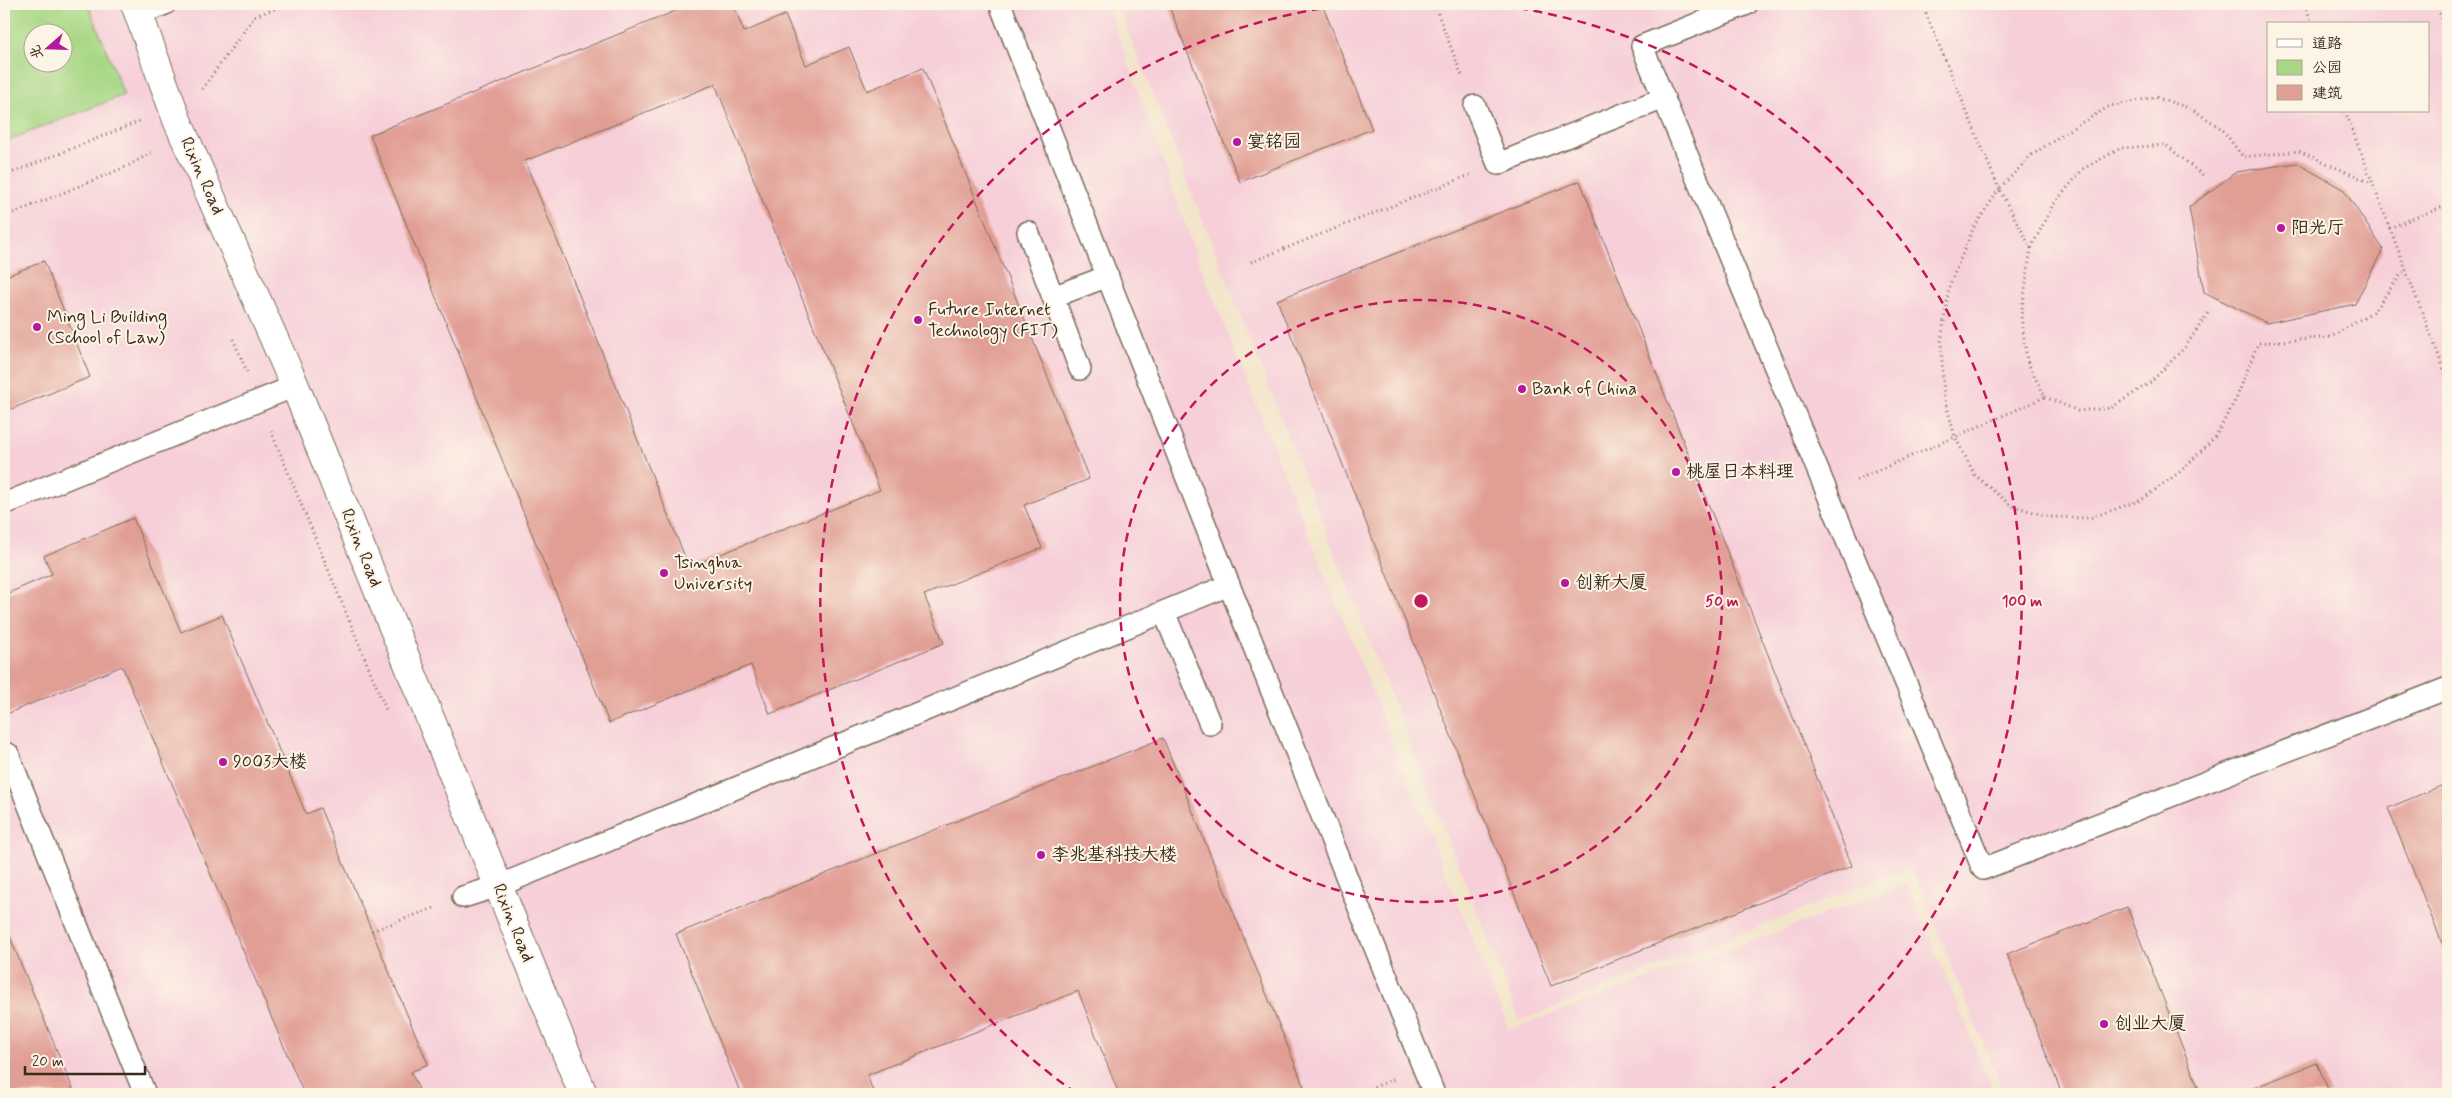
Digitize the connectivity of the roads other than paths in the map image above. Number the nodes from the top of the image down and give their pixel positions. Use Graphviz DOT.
graph roads {
  1 [pos="165,4"];
  2 [pos="1000,4"];
  3 [pos="1747,4"];
  4 [pos="137,9"];
  5 [pos="1664,98"];
  6 [pos="1475,106"];
  7 [pos="1028,232"];
  8 [pos="1108,276"];
  9 [pos="1053,297"];
  10 [pos="1080,369"];
  11 [pos="295,386"];
  12 [pos="4,504"];
  13 [pos="1229,585"];
  14 [pos="1164,612"];
  15 [pos="2448,688"];
  16 [pos="1210,724"];
  17 [pos="8,754"];
  18 [pos="498,886"];
  19 [pos="463,897"];
  20 [pos="145,1094"];
  21 [pos="583,1094"];
  22 [pos="1434,1094"];
  1 -- 4 [label="lane"];
  2 -- 8 [label="lane"];
  3 -- 5 [label="lane"];
  4 -- 11 [label="street, Rixin Road"];
  5 -- 6 [label="lane"];
  5 -- 15 [label="lane"];
  7 -- 9 [label="lane"];
  8 -- 9 [label="lane"];
  8 -- 13 [label="lane"];
  9 -- 10 [label="lane"];
  11 -- 12 [label="lane"];
  11 -- 18 [label="street, Rixin Road"];
  13 -- 14 [label="lane"];
  13 -- 22 [label="lane"];
  14 -- 16 [label="lane"];
  14 -- 18 [label="lane"];
  17 -- 20 [label="lane"];
  18 -- 19 [label="lane"];
  18 -- 21 [label="street, Rixin Road"];
}
